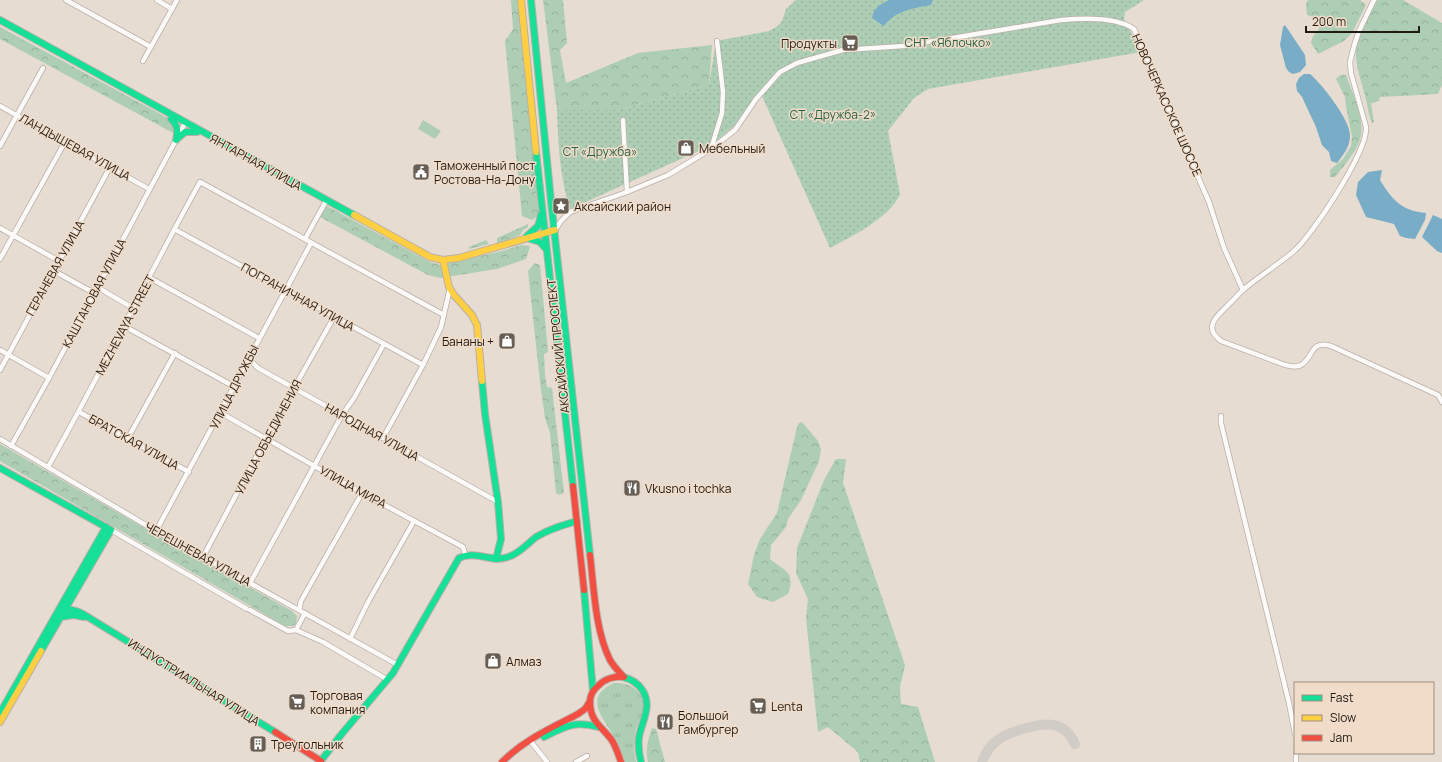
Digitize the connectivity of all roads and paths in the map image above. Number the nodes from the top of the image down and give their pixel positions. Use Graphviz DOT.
graph roads {
  1 [pos="66,0"];
  2 [pos="157,0"];
  3 [pos="177,0"];
  4 [pos="522,0"];
  5 [pos="531,0"];
  6 [pos="1374,0"];
  7 [pos="172,8"];
  8 [pos="1,19"];
  9 [pos="717,41"];
  10 [pos="151,47"];
  11 [pos="143,61"];
  12 [pos="43,68"];
  13 [pos="153,104"];
  14 [pos="0,106"];
  15 [pos="17,115"];
  16 [pos="623,120"];
  17 [pos="185,123"];
  18 [pos="201,132"];
  19 [pos="176,140"];
  20 [pos="65,142"];
  21 [pos="0,146"];
  22 [pos="711,149"];
  23 [pos="110,167"];
  24 [pos="149,189"];
  25 [pos="627,192"];
  26 [pos="326,200"];
  27 [pos="551,201"];
  28 [pos="542,208"];
  29 [pos="570,212"];
  30 [pos="0,228"];
  31 [pos="174,229"];
  32 [pos="555,230"];
  33 [pos="545,234"];
  34 [pos="13,235"];
  35 [pos="304,239"];
  36 [pos="522,239"];
  37 [pos="311,243"];
  38 [pos="548,255"];
  39 [pos="0,259"];
  40 [pos="443,260"];
  41 [pos="59,261"];
  42 [pos="559,268"];
  43 [pos="54,271"];
  44 [pos="150,278"];
  45 [pos="97,287"];
  46 [pos="450,288"];
  47 [pos="285,290"];
  48 [pos="1243,290"];
  49 [pos="94,293"];
  50 [pos="133,308"];
  51 [pos="444,315"];
  52 [pos="334,317"];
  53 [pos="124,326"];
  54 [pos="259,338"];
  55 [pos="384,344"];
  56 [pos="0,350"];
  57 [pos="175,353"];
  58 [pos="8,355"];
  59 [pos="248,358"];
  60 [pos="423,365"];
  61 [pos="0,370"];
  62 [pos="49,378"];
  63 [pos="233,386"];
  64 [pos="294,388"];
  65 [pos="1442,402"];
  66 [pos="79,412"];
  67 [pos="220,413"];
  68 [pos="342,415"];
  69 [pos="1221,416"];
  70 [pos="128,438"];
  71 [pos="383,438"];
  72 [pos="0,439"];
  73 [pos="266,439"];
  74 [pos="11,446"];
  75 [pos="314,466"];
  76 [pos="48,467"];
  77 [pos="0,468"];
  78 [pos="189,472"];
  79 [pos="362,493"];
  80 [pos="498,502"];
  81 [pos="414,521"];
  82 [pos="577,521"];
  83 [pos="109,529"];
  84 [pos="156,532"];
  85 [pos="465,554"];
  86 [pos="203,557"];
  87 [pos="496,559"];
  88 [pos="250,583"];
  89 [pos="65,609"];
  90 [pos="299,610"];
  91 [pos="305,613"];
  92 [pos="59,615"];
  93 [pos="102,625"];
  94 [pos="296,630"];
  95 [pos="350,639"];
  96 [pos="398,665"];
  97 [pos="624,677"];
  98 [pos="388,680"];
  99 [pos="593,692"];
  100 [pos="10,700"];
  101 [pos="590,701"];
  102 [pos="0,713"];
  103 [pos="0,722"];
  104 [pos="599,727"];
  105 [pos="1294,729"];
  106 [pos="532,743"];
  107 [pos="587,756"];
  108 [pos="503,760"];
  109 [pos="320,761"];
  110 [pos="547,762"];
  111 [pos="576,762"];
  112 [pos="621,762"];
  113 [pos="641,762"];
  1 -- 10 [label="street"];
  2 -- 7 [label="street"];
  3 -- 7 [label="street"];
  4 -- 28 [label="street, АКСАЙСКИЙ ПРОСПЕКТ"];
  5 -- 27 [label="street, АКСАЙСКИЙ ПРОСПЕКТ"];
  6 -- 48 [label="street"];
  7 -- 10 [label="street"];
  8 -- 13 [label="street, ЯНТАРНАЯ УЛИЦА"];
  9 -- 22 [label="street"];
  10 -- 11 [label="street"];
  12 -- 15 [label="street"];
  13 -- 17 [label="street, ЯНТАРНАЯ УЛИЦА"];
  13 -- 19 [label="street"];
  14 -- 15 [label="street, ЛАНДЫШЕВАЯ УЛИЦА"];
  15 -- 20 [label="street, ЛАНДЫШЕВАЯ УЛИЦА"];
  15 -- 21 [label="street"];
  16 -- 25 [label="street"];
  17 -- 18 [label="street, ЯНТАРНАЯ УЛИЦА"];
  17 -- 19 [label="street, КАШТАНОВАЯ УЛИЦА"];
  18 -- 19 [label="street"];
  18 -- 26 [label="street, ЯНТАРНАЯ УЛИЦА"];
  19 -- 24 [label="street, КАШТАНОВАЯ УЛИЦА"];
  20 -- 23 [label="street, ЛАНДЫШЕВАЯ УЛИЦА"];
  20 -- 34 [label="street"];
  22 -- 25 [label="street, НОВОЧЕРКАССКОЕ ШОССЕ"];
  22 -- 48 [label="street, НОВОЧЕРКАССКОЕ ШОССЕ"];
  23 -- 24 [label="street, ЛАНДЫШЕВАЯ УЛИЦА"];
  23 -- 41 [label="street, ГЕРАНЕВАЯ УЛИЦА"];
  24 -- 45 [label="street, КАШТАНОВАЯ УЛИЦА"];
  25 -- 29 [label="street, НОВОЧЕРКАССКОЕ ШОССЕ"];
  26 -- 35 [label="street"];
  26 -- 40 [label="street, ЯНТАРНАЯ УЛИЦА"];
  27 -- 29 [label="street"];
  27 -- 32 [label="street, АКСАЙСКИЙ ПРОСПЕКТ"];
  28 -- 33 [label="street, АКСАЙСКИЙ ПРОСПЕКТ"];
  28 -- 36 [label="street, ЯНТАРНАЯ УЛИЦА"];
  29 -- 32 [label="street"];
  30 -- 34 [label="street"];
  31 -- 35 [label="street, MEZHEVAYA STREET"];
  31 -- 44 [label="street, MEZHEVAYA STREET"];
  31 -- 47 [label="street, ПОГРАНИЧНАЯ УЛИЦА"];
  32 -- 33 [label="street, ЯНТАРНАЯ УЛИЦА"];
  32 -- 42 [label="street, АКСАЙСКИЙ ПРОСПЕКТ"];
  33 -- 36 [label="street, ЯНТАРНАЯ УЛИЦА"];
  33 -- 38 [label="street, АКСАЙСКИЙ ПРОСПЕКТ"];
  33 -- 42 [label="street"];
  34 -- 39 [label="street"];
  34 -- 41 [label="street"];
  35 -- 37 [label="street"];
  36 -- 38 [label="street, ЯНТАРНАЯ УЛИЦА"];
  36 -- 40 [label="street, ЯНТАРНАЯ УЛИЦА"];
  37 -- 47 [label="street, УЛИЦА ДРУЖБЫ"];
  37 -- 51 [label="street"];
  38 -- 82 [label="street, АКСАЙСКИЙ ПРОСПЕКТ"];
  40 -- 46 [label="street"];
  41 -- 43 [label="street, ГЕРАНЕВАЯ УЛИЦА"];
  42 -- 97 [label="street, АКСАЙСКИЙ ПРОСПЕКТ"];
  43 -- 49 [label="street"];
  43 -- 58 [label="street, ГЕРАНЕВАЯ УЛИЦА"];
  44 -- 50 [label="street, MEZHEVAYA STREET"];
  44 -- 54 [label="street"];
  45 -- 49 [label="street, КАШТАНОВАЯ УЛИЦА"];
  45 -- 50 [label="street"];
  46 -- 51 [label="street"];
  46 -- 80 [label="street"];
  47 -- 52 [label="street, ПОГРАНИЧНАЯ УЛИЦА"];
  47 -- 54 [label="street, УЛИЦА ДРУЖБЫ"];
  48 -- 65 [label="street"];
  49 -- 62 [label="street, КАШТАНОВАЯ УЛИЦА"];
  50 -- 53 [label="street, MEZHEVAYA STREET"];
  51 -- 60 [label="street"];
  52 -- 55 [label="street, ПОГРАНИЧНАЯ УЛИЦА"];
  52 -- 64 [label="street, УЛИЦА ОБЪЕДИНЕНИЯ"];
  53 -- 57 [label="street"];
  53 -- 66 [label="street, MEZHEVAYA STREET"];
  54 -- 59 [label="street, УЛИЦА ДРУЖБЫ"];
  55 -- 60 [label="street, ПОГРАНИЧНАЯ УЛИЦА"];
  55 -- 68 [label="street"];
  56 -- 58 [label="street"];
  57 -- 63 [label="street"];
  57 -- 70 [label="street"];
  58 -- 61 [label="street, ГЕРАНЕВАЯ УЛИЦА"];
  58 -- 62 [label="street"];
  59 -- 63 [label="street, УЛИЦА ДРУЖБЫ"];
  59 -- 64 [label="street, НАРОДНАЯ УЛИЦА"];
  60 -- 71 [label="street"];
  62 -- 74 [label="street, КАШТАНОВАЯ УЛИЦА"];
  63 -- 67 [label="street, УЛИЦА ДРУЖБЫ"];
  64 -- 68 [label="street, НАРОДНАЯ УЛИЦА"];
  64 -- 73 [label="street, УЛИЦА ОБЪЕДИНЕНИЯ"];
  66 -- 70 [label="street, БРАТСКАЯ УЛИЦА"];
  66 -- 76 [label="street, MEZHEVAYA STREET"];
  67 -- 73 [label="street, УЛИЦА МИРА"];
  67 -- 78 [label="street, УЛИЦА ДРУЖБЫ"];
  68 -- 71 [label="street, НАРОДНАЯ УЛИЦА"];
  68 -- 75 [label="street"];
  69 -- 105 [label="street"];
  70 -- 78 [label="street, БРАТСКАЯ УЛИЦА"];
  71 -- 80 [label="street, НАРОДНАЯ УЛИЦА"];
  72 -- 74 [label="street, ЧЕРЕШНЕВАЯ УЛИЦА"];
  73 -- 75 [label="street, УЛИЦА МИРА"];
  73 -- 86 [label="street, УЛИЦА ОБЪЕДИНЕНИЯ"];
  74 -- 76 [label="street, ЧЕРЕШНЕВАЯ УЛИЦА"];
  75 -- 79 [label="street, УЛИЦА МИРА"];
  75 -- 88 [label="street"];
  76 -- 84 [label="street, ЧЕРЕШНЕВАЯ УЛИЦА"];
  77 -- 83 [label="street"];
  78 -- 84 [label="street, УЛИЦА ДРУЖБЫ"];
  79 -- 81 [label="street, УЛИЦА МИРА"];
  79 -- 90 [label="street"];
  80 -- 87 [label="street"];
  81 -- 85 [label="street, УЛИЦА МИРА"];
  81 -- 95 [label="street"];
  82 -- 87 [label="street"];
  82 -- 99 [label="street, АКСАЙСКИЙ ПРОСПЕКТ"];
  83 -- 89 [label="street"];
  83 -- 92 [label="street"];
  83 -- 94 [label="street"];
  84 -- 86 [label="street, ЧЕРЕШНЕВАЯ УЛИЦА"];
  85 -- 87 [label="street"];
  85 -- 96 [label="street"];
  86 -- 88 [label="street, ЧЕРЕШНЕВАЯ УЛИЦА"];
  88 -- 90 [label="street, ЧЕРЕШНЕВАЯ УЛИЦА"];
  89 -- 92 [label="street"];
  89 -- 93 [label="street, ИНДУСТРИАЛЬНАЯ УЛИЦА"];
  90 -- 91 [label="street, ЧЕРЕШНЕВАЯ УЛИЦА"];
  91 -- 94 [label="street"];
  91 -- 95 [label="street, ЧЕРЕШНЕВАЯ УЛИЦА"];
  92 -- 93 [label="street"];
  92 -- 100 [label="street"];
  93 -- 109 [label="street, ИНДУСТРИАЛЬНАЯ УЛИЦА"];
  94 -- 98 [label="street"];
  95 -- 96 [label="street, ЧЕРЕШНЕВАЯ УЛИЦА"];
  96 -- 98 [label="street"];
  97 -- 99 [label="street"];
  97 -- 113 [label="street, АКСАЙСКИЙ ПРОСПЕКТ"];
  98 -- 109 [label="street"];
  99 -- 101 [label="street"];
  100 -- 102 [label="street"];
  100 -- 103 [label="street"];
  101 -- 104 [label="street"];
  101 -- 108 [label="street"];
  104 -- 106 [label="street"];
  104 -- 112 [label="street"];
  106 -- 108 [label="street"];
  106 -- 110 [label="street"];
  107 -- 111 [label="street"];
}
